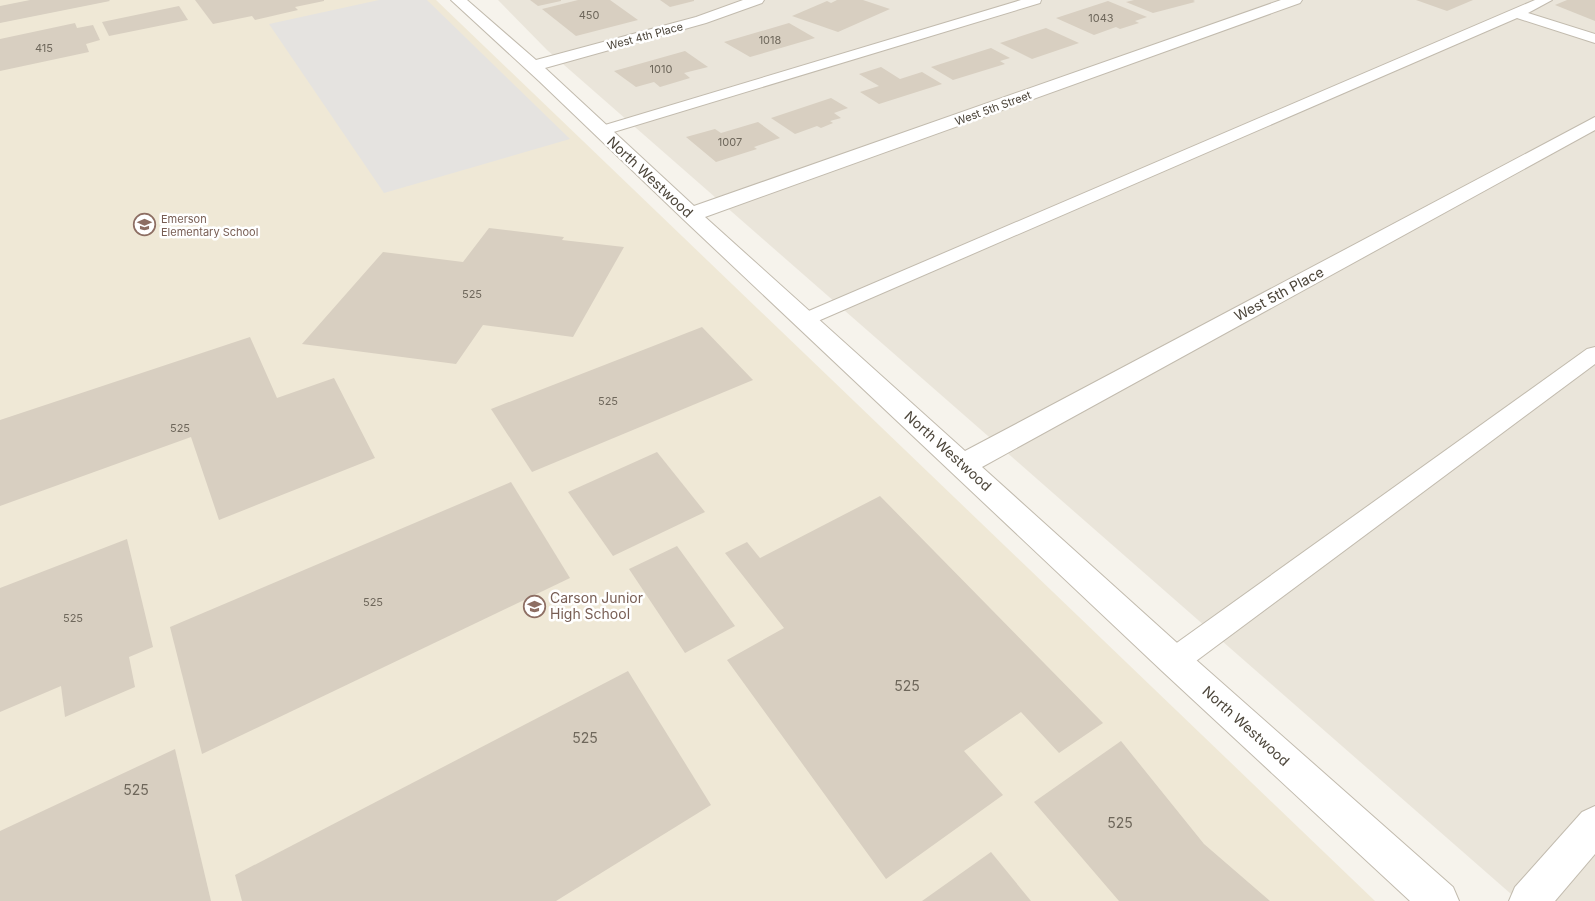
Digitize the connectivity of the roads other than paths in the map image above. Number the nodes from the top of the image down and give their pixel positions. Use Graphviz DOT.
graph roads {
  1 [pos="458,0"];
  2 [pos="757,0"];
  3 [pos="1035,0"];
  4 [pos="1296,0"];
  5 [pos="1546,0"];
  6 [pos="1516,13"];
  7 [pos="1595,39"];
  8 [pos="532,66"];
  9 [pos="1595,123"];
  10 [pos="601,132"];
  11 [pos="690,215"];
  12 [pos="804,320"];
  13 [pos="1595,354"];
  14 [pos="963,465"];
  15 [pos="1174,661"];
  16 [pos="1595,825"];
  17 [pos="1438,901"];
  18 [pos="1529,901"];
  1 -- 8 [label="street, North Westwood"];
  2 -- 8 [label="street, West 4th Place"];
  3 -- 10 [label="lane"];
  4 -- 11 [label="street, West 5th Street"];
  5 -- 6 [label="lane"];
  6 -- 7 [label="lane"];
  6 -- 12 [label="lane"];
  8 -- 10 [label="street, North Westwood"];
  9 -- 14 [label="street, West 5th Place"];
  10 -- 11 [label="street, North Westwood"];
  11 -- 12 [label="street, North Westwood"];
  12 -- 14 [label="street, North Westwood"];
  13 -- 15 [label="lane"];
  14 -- 15 [label="street, North Westwood"];
  15 -- 17 [label="street, North Westwood"];
  16 -- 18 [label="street"];
}
